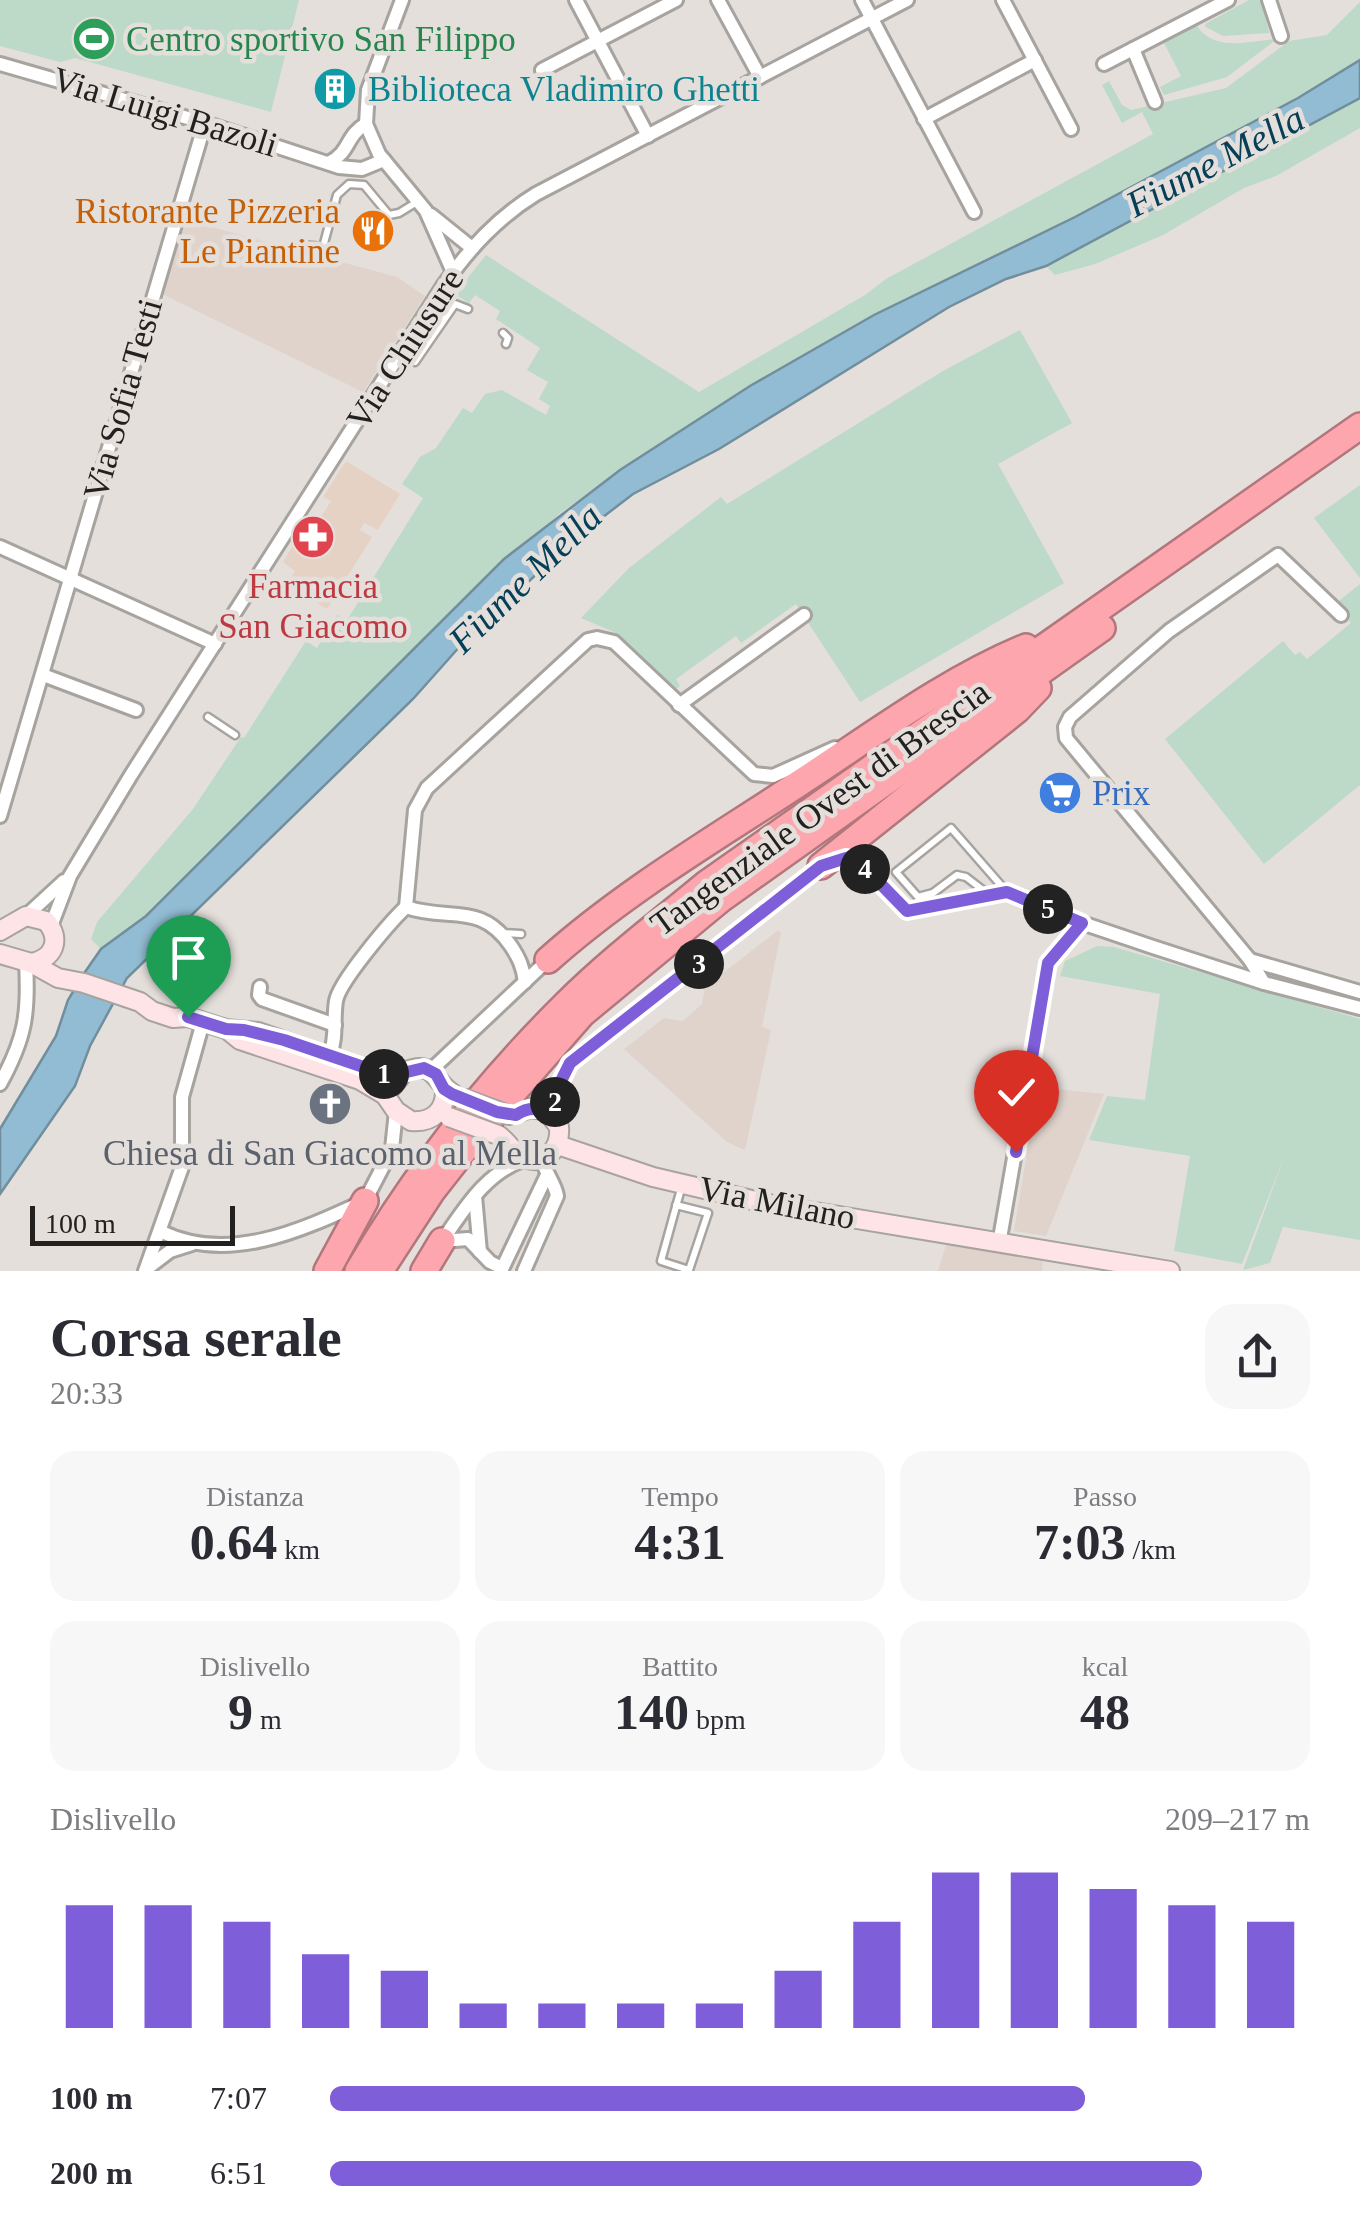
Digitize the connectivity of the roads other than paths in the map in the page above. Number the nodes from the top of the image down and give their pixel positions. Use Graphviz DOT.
graph roads {
  1 [pos="402,0"];
  2 [pos="576,0"];
  3 [pos="676,0"];
  4 [pos="718,0"];
  5 [pos="862,0"];
  6 [pos="907,0"];
  7 [pos="1003,0"];
  8 [pos="1228,0"];
  9 [pos="1268,0"];
  10 [pos="871,19"];
  11 [pos="1281,36"];
  12 [pos="598,41"];
  13 [pos="1133,49"];
  14 [pos="1035,60"];
  15 [pos="0,64"];
  16 [pos="1104,64"];
  17 [pos="542,70"];
  18 [pos="760,78"];
  19 [pos="1154,102"];
  20 [pos="924,119"];
  21 [pos="204,123"];
  22 [pos="366,124"];
  23 [pos="1071,129"];
  24 [pos="648,136"];
  25 [pos="384,160"];
  26 [pos="330,162"];
  27 [pos="355,176"];
  28 [pos="422,206"];
  29 [pos="974,212"];
  30 [pos="302,245"];
  31 [pos="472,248"];
  32 [pos="453,272"];
  33 [pos="468,309"];
  34 [pos="503,333"];
  35 [pos="506,344"];
  36 [pos="416,362"];
  37 [pos="1359,443"];
  38 [pos="0,546"];
  39 [pos="72,580"];
  40 [pos="1340,615"];
  41 [pos="804,616"];
  42 [pos="1076,636"];
  43 [pos="215,644"];
  44 [pos="43,675"];
  45 [pos="679,705"];
  46 [pos="136,710"];
  47 [pos="208,718"];
  48 [pos="892,722"];
  49 [pos="235,735"];
  50 [pos="0,816"];
  51 [pos="821,866"];
  52 [pos="70,876"];
  53 [pos="1007,892"];
  54 [pos="988,894"];
  55 [pos="406,907"];
  56 [pos="1082,923"];
  57 [pos="13,924"];
  58 [pos="51,926"];
  59 [pos="495,931"];
  60 [pos="521,934"];
  61 [pos="54,949"];
  62 [pos="18,959"];
  63 [pos="548,960"];
  64 [pos="1250,960"];
  65 [pos="513,961"];
  66 [pos="524,982"];
  67 [pos="84,983"];
  68 [pos="1264,983"];
  69 [pos="260,988"];
  70 [pos="1359,1000"];
  71 [pos="195,1019"];
  72 [pos="335,1025"];
  73 [pos="226,1029"];
  74 [pos="330,1055"];
  75 [pos="430,1071"];
  76 [pos="398,1076"];
  77 [pos="0,1084"];
  78 [pos="444,1089"];
  79 [pos="394,1106"];
  80 [pos="513,1115"];
  81 [pos="443,1116"];
  82 [pos="553,1116"];
  83 [pos="503,1138"];
  84 [pos="558,1146"];
  85 [pos="538,1165"];
  86 [pos="682,1184"];
  87 [pos="475,1196"];
  88 [pos="365,1201"];
  89 [pos="676,1204"];
  90 [pos="160,1230"];
  91 [pos="442,1241"];
  92 [pos="199,1242"];
  93 [pos="999,1244"];
  94 [pos="480,1252"];
  95 [pos="503,1266"];
  96 [pos="525,1269"];
  97 [pos="146,1270"];
  98 [pos="327,1271"];
  99 [pos="358,1271"];
  100 [pos="380,1271"];
  101 [pos="424,1271"];
  102 [pos="1170,1271"];
  1 -- 22 [label="street"];
  2 -- 12 [label="street"];
  3 -- 12 [label="street"];
  4 -- 18 [label="street"];
  5 -- 10 [label="street"];
  6 -- 10 [label="street, Via Chiusure"];
  7 -- 14 [label="street"];
  8 -- 13 [label="street"];
  9 -- 11 [label="street"];
  10 -- 18 [label="street, Via Chiusure"];
  10 -- 20 [label="street"];
  12 -- 17 [label="street"];
  12 -- 24 [label="street"];
  13 -- 16 [label="street"];
  13 -- 19 [label="street"];
  14 -- 20 [label="street"];
  14 -- 23 [label="street"];
  15 -- 21 [label="street, Via Luigi Bazoli"];
  18 -- 24 [label="street, Via Chiusure"];
  20 -- 29 [label="street"];
  21 -- 26 [label="street, Via Luigi Bazoli"];
  21 -- 39 [label="street, Via Sofia Testi"];
  22 -- 25 [label="street"];
  22 -- 26 [label="street"];
  24 -- 31 [label="street, Via Chiusure"];
  25 -- 27 [label="street"];
  25 -- 28 [label="street"];
  26 -- 27 [label="street, Via Luigi Bazoli"];
  27 -- 28 [label="lane"];
  27 -- 30 [label="lane"];
  28 -- 31 [label="street"];
  28 -- 32 [label="street"];
  31 -- 32 [label="street, Via Chiusure"];
  32 -- 43 [label="street, Via Chiusure"];
  33 -- 36 [label="lane"];
  34 -- 35 [label="lane"];
  37 -- 42 [label="highway, Tangenziale Ovest di Brescia"];
  38 -- 39 [label="street"];
  39 -- 43 [label="street"];
  39 -- 44 [label="street, Via Sofia Testi"];
  40 -- 64 [label="street"];
  41 -- 45 [label="street"];
  42 -- 48 [label="highway"];
  42 -- 51 [label="highway"];
  42 -- 99 [label="highway, Tangenziale Ovest di Brescia"];
  42 -- 100 [label="highway, Tangenziale Ovest di Brescia"];
  43 -- 52 [label="street, Via Chiusure"];
  44 -- 46 [label="street"];
  44 -- 50 [label="street, Via Sofia Testi"];
  45 -- 48 [label="street"];
  45 -- 55 [label="street"];
  47 -- 49 [label="lane"];
  48 -- 63 [label="highway"];
  51 -- 54 [label="street"];
  51 -- 82 [label="street"];
  52 -- 57 [label="street, Via Chiusure"];
  52 -- 58 [label="street, Via Chiusure"];
  53 -- 54 [label="street"];
  53 -- 54 [label="lane"];
  53 -- 56 [label="street"];
  55 -- 59 [label="street"];
  55 -- 72 [label="street"];
  56 -- 68 [label="street"];
  56 -- 93 [label="street"];
  57 -- 58 [label="main road"];
  57 -- 62 [label="main road"];
  58 -- 61 [label="main road"];
  59 -- 60 [label="lane"];
  59 -- 65 [label="street"];
  61 -- 62 [label="main road"];
  61 -- 67 [label="main road"];
  62 -- 67 [label="main road"];
  62 -- 77 [label="street"];
  63 -- 65 [label="street"];
  63 -- 66 [label="street"];
  64 -- 68 [label="street"];
  64 -- 70 [label="street"];
  65 -- 66 [label="street"];
  66 -- 75 [label="street"];
  67 -- 71 [label="main road"];
  68 -- 70 [label="street"];
  69 -- 72 [label="street"];
  71 -- 73 [label="main road"];
  71 -- 90 [label="street"];
  72 -- 74 [label="street"];
  73 -- 74 [label="main road"];
  73 -- 79 [label="main road"];
  74 -- 76 [label="main road"];
  75 -- 76 [label="main road"];
  75 -- 78 [label="main road"];
  76 -- 79 [label="main road"];
  78 -- 80 [label="main road, bridge"];
  78 -- 81 [label="main road"];
  79 -- 81 [label="main road"];
  79 -- 88 [label="street"];
  80 -- 82 [label="main road"];
  80 -- 83 [label="main road"];
  81 -- 83 [label="main road, bridge"];
  82 -- 84 [label="main road"];
  83 -- 85 [label="main road"];
  84 -- 85 [label="main road"];
  84 -- 86 [label="main road, Via Milano"];
  85 -- 87 [label="street"];
  85 -- 95 [label="street"];
  85 -- 96 [label="street"];
  86 -- 89 [label="lane"];
  86 -- 93 [label="main road, Via Milano"];
  87 -- 91 [label="street"];
  87 -- 94 [label="street"];
  88 -- 92 [label="street"];
  88 -- 98 [label="highway"];
  89 -- 89 [label="lane"];
  90 -- 92 [label="street"];
  90 -- 97 [label="street"];
  91 -- 94 [label="street"];
  91 -- 101 [label="highway"];
  92 -- 97 [label="street"];
  93 -- 102 [label="main road, Via Milano"];
  94 -- 95 [label="street"];
  95 -- 96 [label="street"];
}
